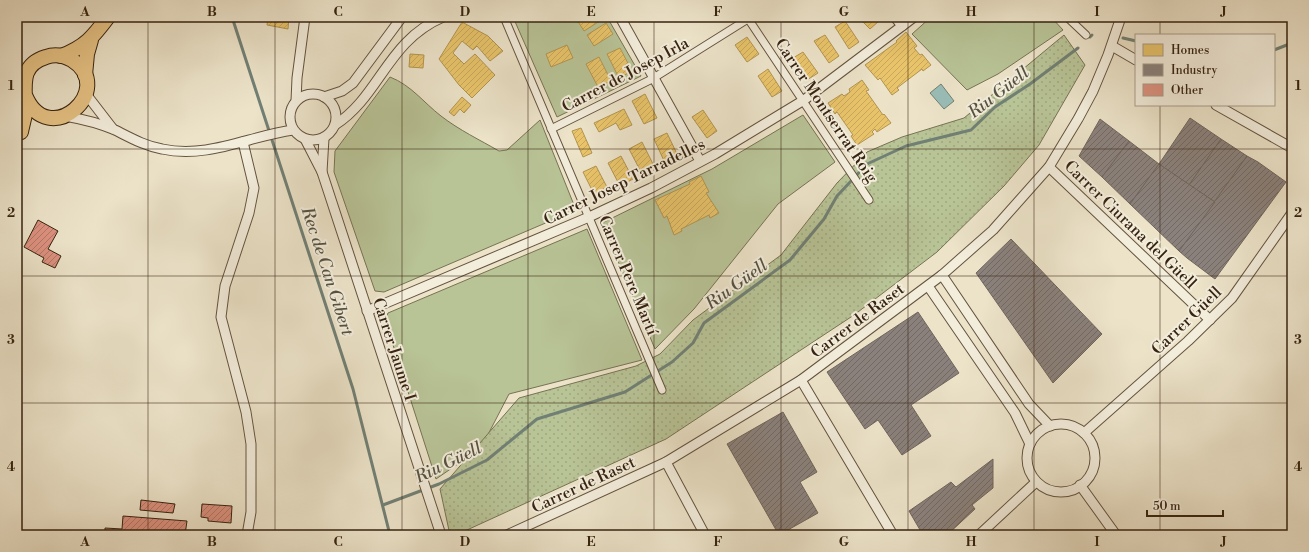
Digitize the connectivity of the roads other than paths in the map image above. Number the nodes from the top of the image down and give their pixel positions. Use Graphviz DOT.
graph roads {
  1 [pos="108,17"];
  2 [pos="305,17"];
  3 [pos="402,17"];
  4 [pos="443,17"];
  5 [pos="504,17"];
  6 [pos="620,17"];
  7 [pos="894,17"];
  8 [pos="914,17"];
  9 [pos="1066,17"];
  10 [pos="1121,17"];
  11 [pos="749,18"];
  12 [pos="902,26"];
  13 [pos="1086,35"];
  14 [pos="91,40"];
  15 [pos="1112,46"];
  16 [pos="61,56"];
  17 [pos="1135,59"];
  18 [pos="85,75"];
  19 [pos="652,79"];
  20 [pos="25,94"];
  21 [pos="86,94"];
  22 [pos="324,97"];
  23 [pos="804,100"];
  24 [pos="296,101"];
  25 [pos="1218,106"];
  26 [pos="46,116"];
  27 [pos="65,116"];
  28 [pos="290,120"];
  29 [pos="335,125"];
  30 [pos="551,129"];
  31 [pos="114,130"];
  32 [pos="294,130"];
  33 [pos="271,133"];
  34 [pos="19,134"];
  35 [pos="324,138"];
  36 [pos="305,139"];
  37 [pos="247,141"];
  38 [pos="1292,148"];
  39 [pos="700,161"];
  40 [pos="1049,167"];
  41 [pos="322,172"];
  42 [pos="869,200"];
  43 [pos="1292,213"];
  44 [pos="589,216"];
  45 [pos="942,275"];
  46 [pos="928,286"];
  47 [pos="367,311"];
  48 [pos="1210,320"];
  49 [pos="801,380"];
  50 [pos="662,390"];
  51 [pos="1050,426"];
  52 [pos="1084,434"];
  53 [pos="1030,444"];
  54 [pos="666,462"];
  55 [pos="1036,482"];
  56 [pos="1080,485"];
  57 [pos="246,535"];
  58 [pos="441,535"];
  59 [pos="507,535"];
  60 [pos="705,535"];
  61 [pos="893,535"];
  62 [pos="979,535"];
  63 [pos="1116,535"];
  1 -- 14 [label="main road"];
  2 -- 24 [label="street"];
  3 -- 22 [label="street"];
  4 -- 29 [label="street"];
  5 -- 30 [label="street, Carrer Pere Martí"];
  6 -- 19 [label="street"];
  7 -- 12 [label="street"];
  8 -- 12 [label="street, Carrer Josep Tarradelles"];
  9 -- 13 [label="street"];
  10 -- 15 [label="street, Carrer de Raset"];
  11 -- 19 [label="street, Carrer de Josep Irla"];
  11 -- 23 [label="street, Carrer Montserrat Roig"];
  12 -- 23 [label="street, Carrer Josep Tarradelles"];
  14 -- 16 [label="main road"];
  14 -- 18 [label="main road"];
  15 -- 17 [label="street"];
  15 -- 40 [label="street, Carrer de Raset"];
  16 -- 18 [label="main road"];
  16 -- 20 [label="main road"];
  18 -- 21 [label="main road"];
  19 -- 30 [label="street, Carrer de Josep Irla"];
  19 -- 39 [label="street"];
  20 -- 26 [label="main road"];
  20 -- 34 [label="main road"];
  21 -- 27 [label="main road"];
  21 -- 31 [label="street"];
  22 -- 24 [label="street"];
  22 -- 29 [label="street"];
  23 -- 39 [label="street, Carrer Josep Tarradelles"];
  23 -- 42 [label="street, Carrer Montserrat Roig"];
  24 -- 28 [label="street"];
  25 -- 38 [label="street"];
  26 -- 27 [label="main road"];
  26 -- 34 [label="main road"];
  27 -- 31 [label="street"];
  28 -- 32 [label="street"];
  28 -- 33 [label="street"];
  29 -- 35 [label="street"];
  30 -- 44 [label="street, Carrer Pere Martí"];
  31 -- 37 [label="street"];
  32 -- 33 [label="street"];
  32 -- 36 [label="street"];
  33 -- 37 [label="street"];
  35 -- 36 [label="street"];
  35 -- 41 [label="street, Carrer Jaume I"];
  36 -- 41 [label="street, Carrer Jaume I"];
  37 -- 57 [label="street"];
  39 -- 44 [label="street, Carrer Josep Tarradelles"];
  40 -- 45 [label="street, Carrer de Raset"];
  40 -- 48 [label="street, Carrer Ciurana del Güell"];
  41 -- 47 [label="street, Carrer Jaume I"];
  43 -- 48 [label="street, Carrer Güell"];
  44 -- 47 [label="street, Carrer Josep Tarradelles"];
  44 -- 50 [label="street, Carrer Pere Martí"];
  45 -- 46 [label="street, Carrer de Raset"];
  45 -- 51 [label="street"];
  46 -- 49 [label="street, Carrer de Raset"];
  46 -- 53 [label="street"];
  47 -- 58 [label="street, Carrer Jaume I"];
  48 -- 52 [label="street, Carrer Güell"];
  49 -- 54 [label="street, Carrer de Raset"];
  49 -- 61 [label="street"];
  51 -- 52 [label="street"];
  51 -- 53 [label="street"];
  52 -- 56 [label="street"];
  53 -- 55 [label="street"];
  54 -- 59 [label="street, Carrer de Raset"];
  54 -- 60 [label="street"];
  55 -- 56 [label="street"];
  55 -- 62 [label="street"];
  56 -- 63 [label="street"];
}
